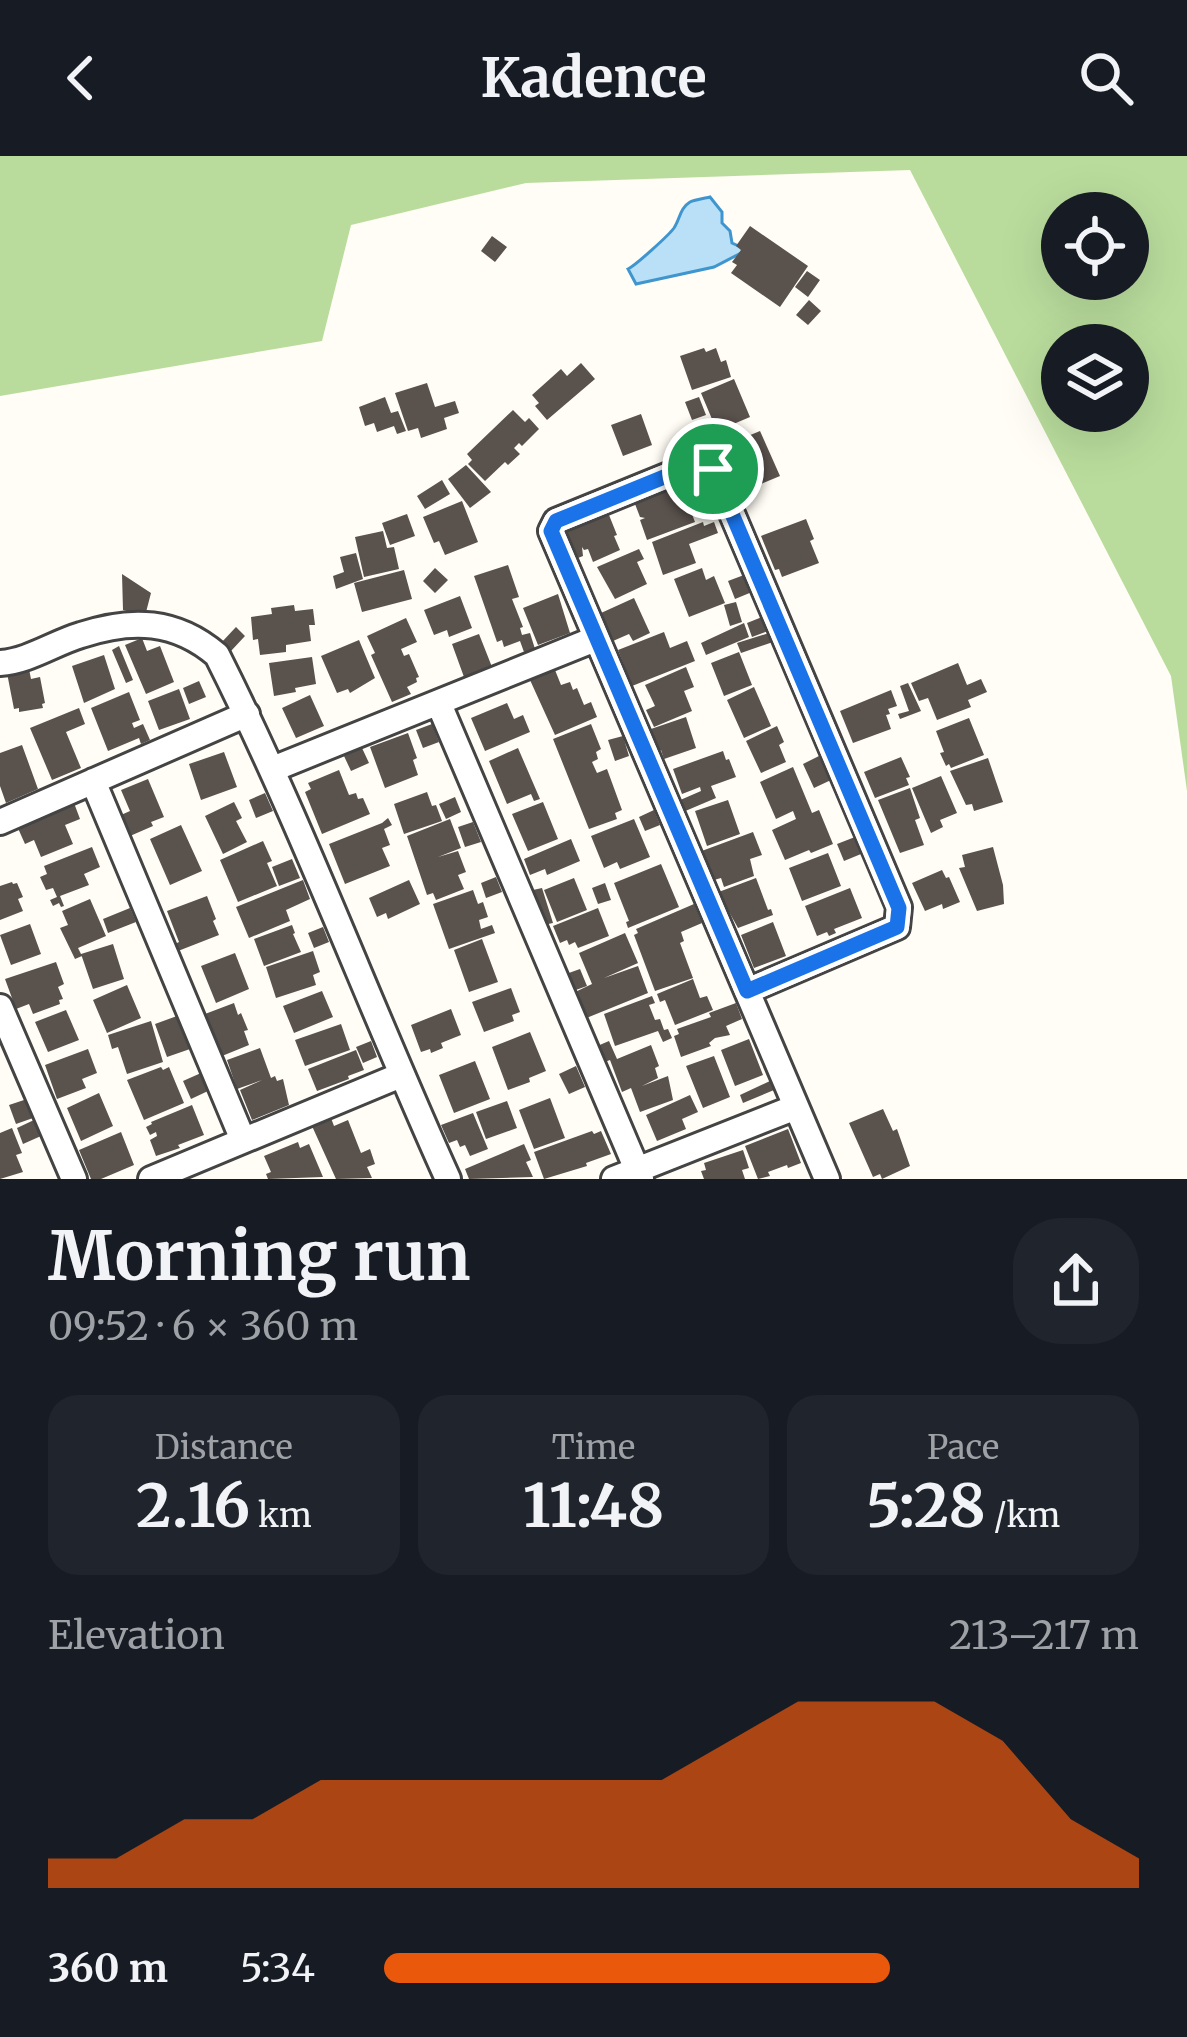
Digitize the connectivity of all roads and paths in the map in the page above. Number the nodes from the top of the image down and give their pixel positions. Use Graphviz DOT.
graph roads {
  1 [pos="595,639"];
  2 [pos="0,663"];
  3 [pos="439,704"];
  4 [pos="247,714"];
  5 [pos="273,769"];
  6 [pos="93,781"];
  7 [pos="0,822"];
  8 [pos="747,991"];
  9 [pos="0,1007"];
  10 [pos="401,1075"];
  11 [pos="796,1107"];
  12 [pos="244,1140"];
  13 [pos="630,1176"];
  14 [pos="74,1179"];
  15 [pos="151,1179"];
  16 [pos="448,1179"];
  17 [pos="826,1179"];
  1 -- 3 [label="street"];
  1 -- 8 [label="street"];
  1 -- 8 [label="street"];
  2 -- 4 [label="street"];
  3 -- 5 [label="street"];
  3 -- 13 [label="street"];
  4 -- 5 [label="street"];
  4 -- 6 [label="street"];
  5 -- 10 [label="street"];
  6 -- 7 [label="street"];
  6 -- 12 [label="street"];
  8 -- 11 [label="street"];
  9 -- 14 [label="street"];
  10 -- 12 [label="street"];
  10 -- 16 [label="street"];
  11 -- 13 [label="street"];
  11 -- 17 [label="street"];
  12 -- 15 [label="street"];
}
